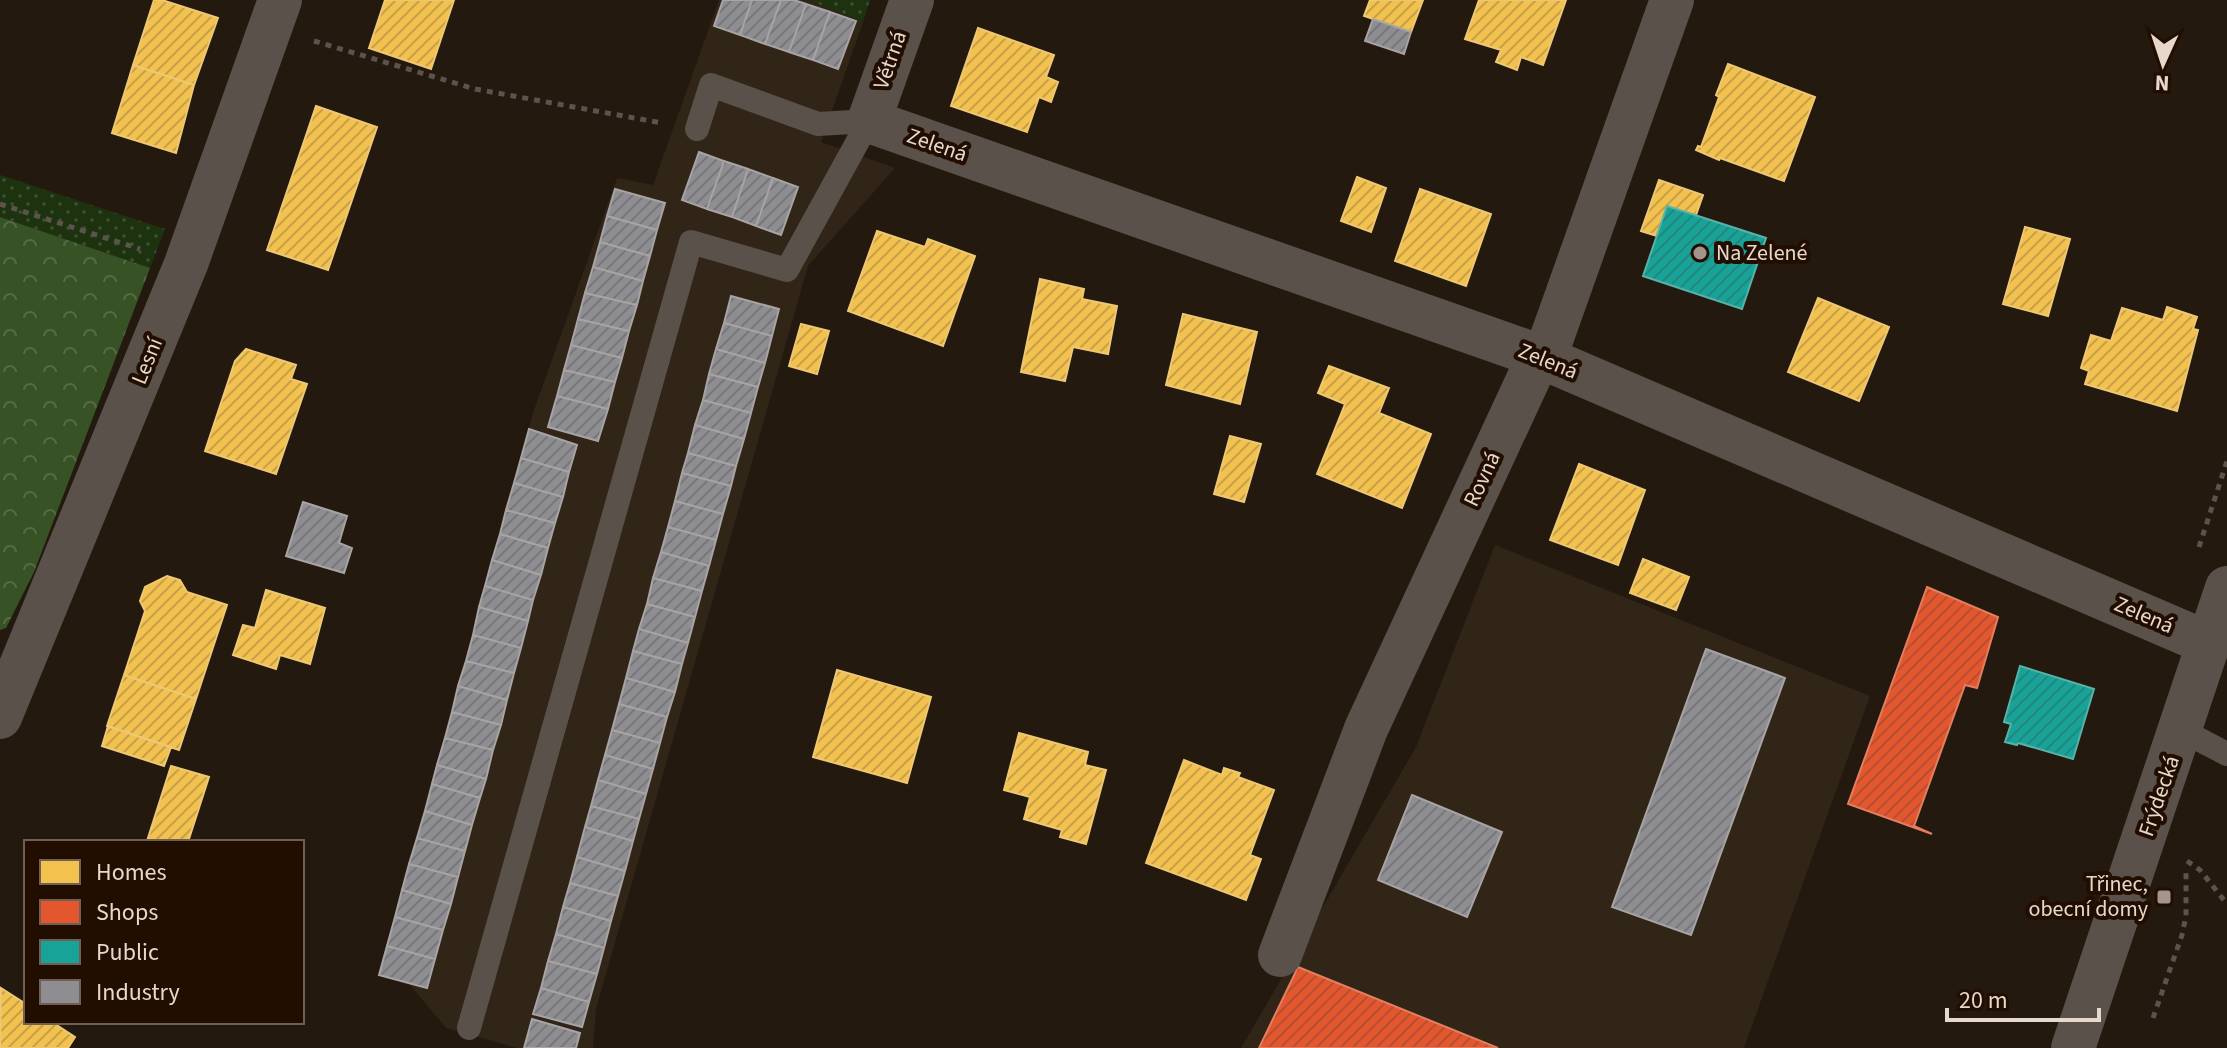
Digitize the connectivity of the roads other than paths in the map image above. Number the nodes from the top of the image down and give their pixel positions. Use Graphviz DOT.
graph roads {
  1 [pos="912,0"];
  2 [pos="1672,0"];
  3 [pos="275,14"];
  4 [pos="869,121"];
  5 [pos="697,129"];
  6 [pos="1539,356"];
  7 [pos="2227,588"];
  8 [pos="2210,644"];
  9 [pos="0,717"];
  10 [pos="2181,730"];
  11 [pos="2227,754"];
  12 [pos="1280,955"];
  13 [pos="469,1028"];
  14 [pos="2073,1048"];
  1 -- 4 [label="street, Větrná"];
  2 -- 6 [label="street, Rovná"];
  3 -- 9 [label="street, Lesní"];
  4 -- 5 [label="lane"];
  4 -- 6 [label="street, Zelená"];
  4 -- 13 [label="lane"];
  6 -- 8 [label="street, Zelená"];
  6 -- 12 [label="street, Rovná"];
  7 -- 8 [label="street, Frýdecká"];
  8 -- 10 [label="street, Frýdecká"];
  10 -- 11 [label="lane"];
  10 -- 14 [label="street, Frýdecká"];
}
